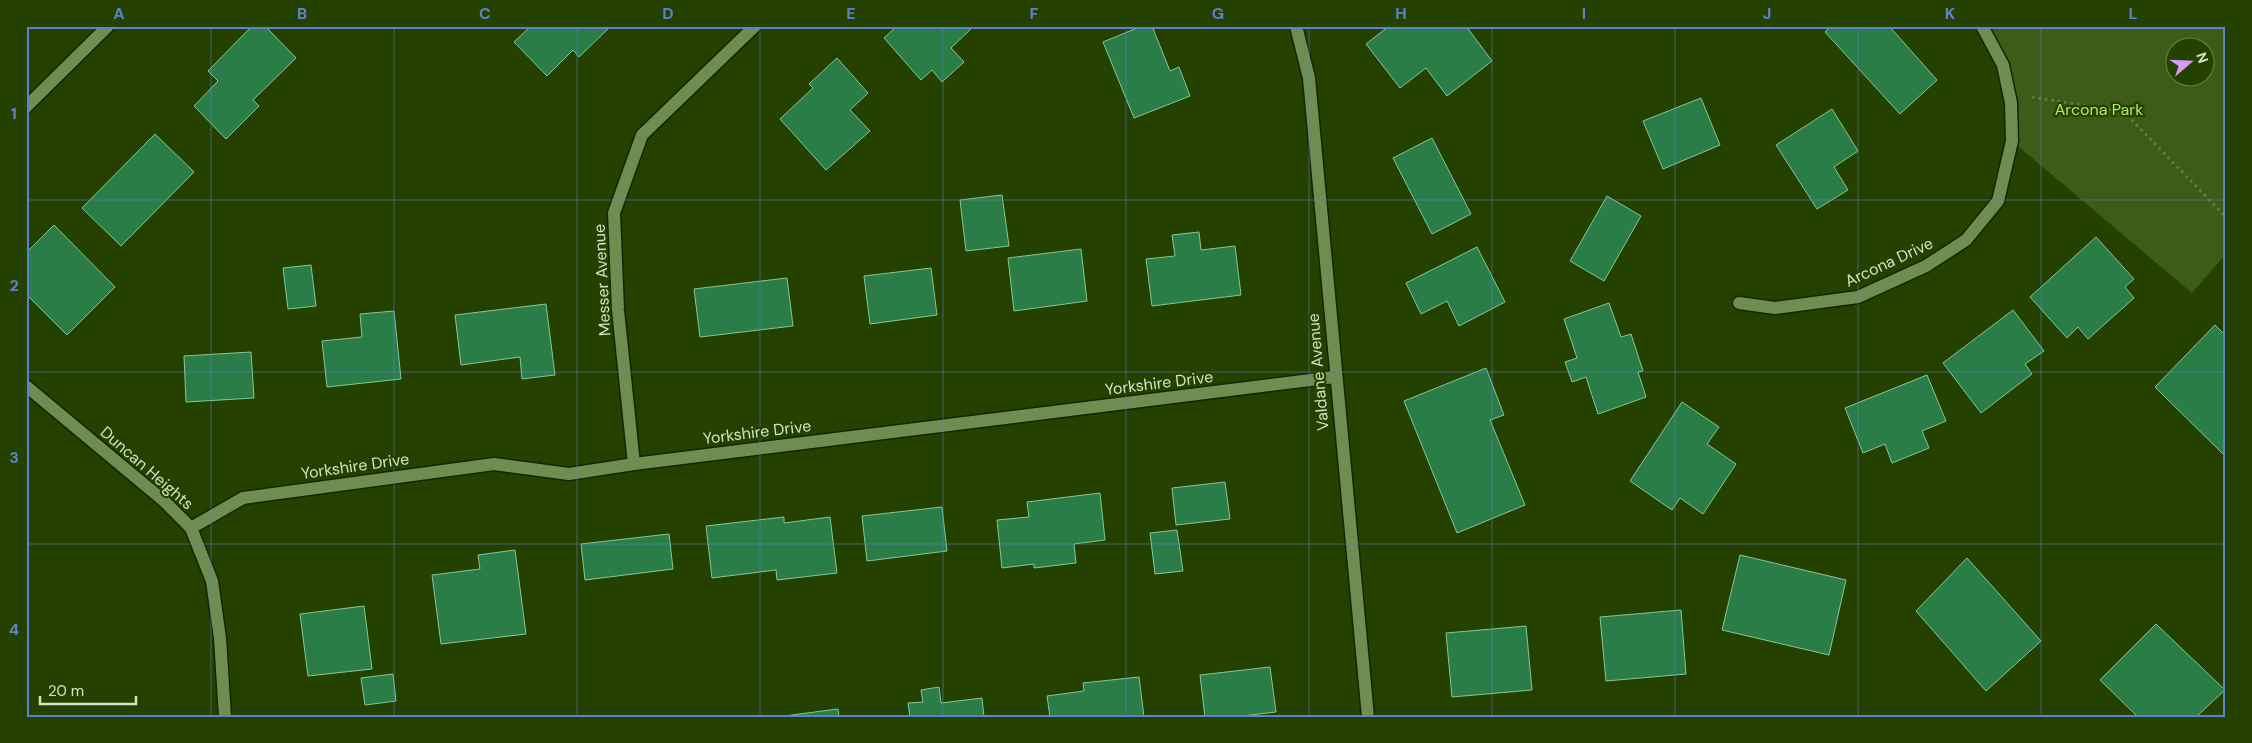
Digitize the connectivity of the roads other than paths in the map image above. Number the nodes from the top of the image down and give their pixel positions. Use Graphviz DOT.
graph roads {
  1 [pos="108,26"];
  2 [pos="755,26"];
  3 [pos="1296,26"];
  4 [pos="1982,26"];
  5 [pos="26,107"];
  6 [pos="1739,303"];
  7 [pos="1335,377"];
  8 [pos="26,386"];
  9 [pos="634,464"];
  10 [pos="191,528"];
  11 [pos="225,717"];
  12 [pos="1368,717"];
  1 -- 5 [label="street"];
  2 -- 9 [label="street, Messer Avenue"];
  3 -- 7 [label="street, Valdane Avenue"];
  4 -- 6 [label="street, Arcona Drive"];
  7 -- 9 [label="street, Yorkshire Drive"];
  7 -- 12 [label="street, Valdane Avenue"];
  8 -- 10 [label="street, Duncan Heights"];
  9 -- 10 [label="street, Yorkshire Drive"];
  10 -- 11 [label="street, Duncan Heights"];
}
